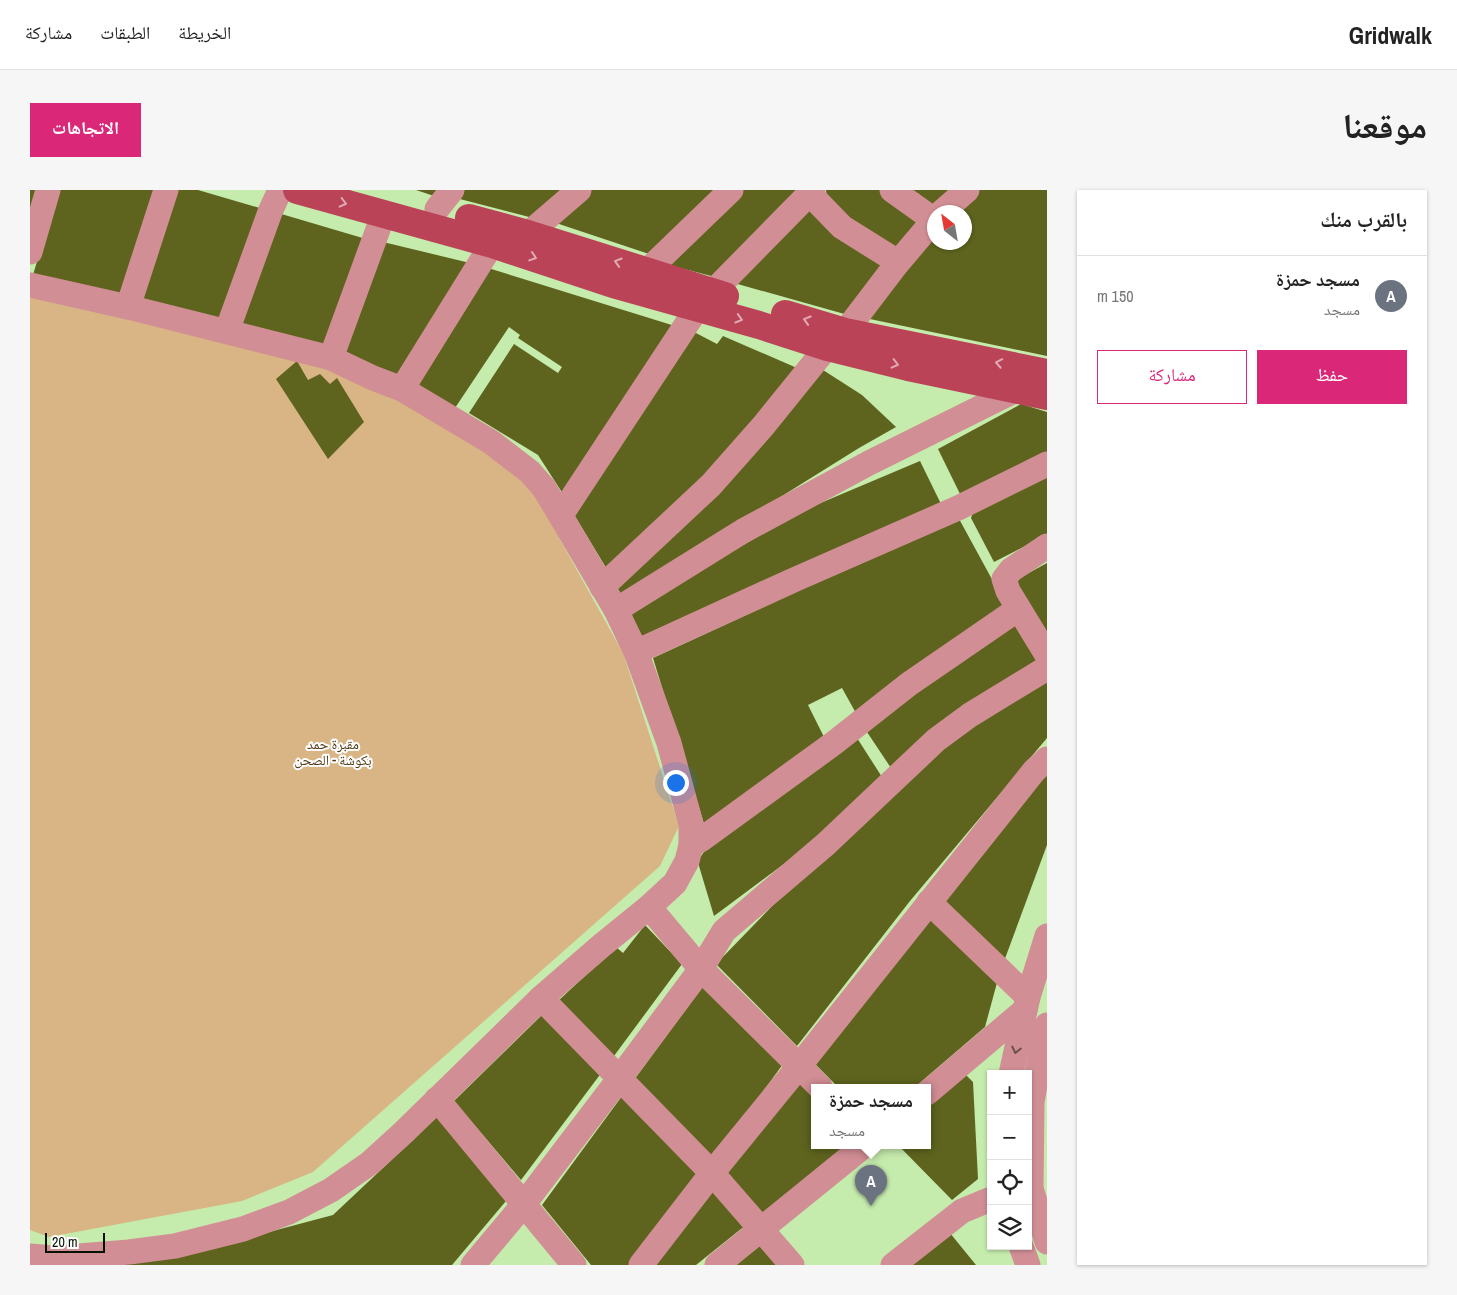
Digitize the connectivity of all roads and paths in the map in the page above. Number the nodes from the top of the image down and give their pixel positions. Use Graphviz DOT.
graph roads {
  1 [pos="48,190"];
  2 [pos="166,190"];
  3 [pos="280,190"];
  4 [pos="296,190"];
  5 [pos="364,190"];
  6 [pos="580,190"];
  7 [pos="731,190"];
  8 [pos="892,190"];
  9 [pos="967,190"];
  10 [pos="811,192"];
  11 [pos="444,200"];
  12 [pos="950,205"];
  13 [pos="384,213"];
  14 [pos="927,215"];
  15 [pos="927,228"];
  16 [pos="528,234"];
  17 [pos="492,244"];
  18 [pos="30,252"];
  19 [pos="898,262"];
  20 [pos="647,271"];
  21 [pos="30,284"];
  22 [pos="705,300"];
  23 [pos="128,307"];
  24 [pos="227,331"];
  25 [pos="836,340"];
  26 [pos="330,358"];
  27 [pos="1047,372"];
  28 [pos="402,389"];
  29 [pos="1016,390"];
  30 [pos="1047,396"];
  31 [pos="1047,464"];
  32 [pos="561,516"];
  33 [pos="1047,546"];
  34 [pos="602,587"];
  35 [pos="1018,609"];
  36 [pos="616,610"];
  37 [pos="636,652"];
  38 [pos="1047,656"];
  39 [pos="1047,668"];
  40 [pos="1047,759"];
  41 [pos="691,845"];
  42 [pos="929,902"];
  43 [pos="649,907"];
  44 [pos="1047,936"];
  45 [pos="701,969"];
  46 [pos="542,998"];
  47 [pos="1027,1004"];
  48 [pos="1047,1025"];
  49 [pos="800,1066"];
  50 [pos="1012,1070"];
  51 [pos="619,1079"];
  52 [pos="817,1084"];
  53 [pos="931,1088"];
  54 [pos="437,1099"];
  55 [pos="1039,1147"];
  56 [pos="860,1149"];
  57 [pos="712,1173"];
  58 [pos="1032,1180"];
  59 [pos="1032,1195"];
  60 [pos="987,1201"];
  61 [pos="524,1204"];
  62 [pos="762,1229"];
  63 [pos="1047,1242"];
  64 [pos="1022,1250"];
  65 [pos="30,1256"];
  66 [pos="57,1262"];
  67 [pos="473,1265"];
  68 [pos="574,1265"];
  69 [pos="641,1265"];
  70 [pos="717,1265"];
  71 [pos="792,1265"];
  72 [pos="893,1265"];
  73 [pos="1028,1265"];
  1 -- 18 [label="street"];
  2 -- 23 [label="street"];
  3 -- 24 [label="street"];
  4 -- 13 [label="main road, one-way"];
  5 -- 11 [label="main road"];
  6 -- 16 [label="street"];
  7 -- 20 [label="street"];
  8 -- 14 [label="street"];
  9 -- 12 [label="street"];
  10 -- 19 [label="street"];
  10 -- 22 [label="street"];
  11 -- 16 [label="main road"];
  13 -- 17 [label="main road"];
  13 -- 26 [label="street"];
  15 -- 19 [label="street"];
  20 -- 16 [label="main road, one-way"];
  17 -- 22 [label="main road, one-way"];
  17 -- 28 [label="street"];
  19 -- 25 [label="street"];
  20 -- 22 [label="main road"];
  21 -- 23 [label="street"];
  22 -- 25 [label="main road"];
  22 -- 32 [label="street"];
  23 -- 24 [label="street"];
  24 -- 26 [label="street"];
  27 -- 25 [label="main road, one-way"];
  25 -- 29 [label="main road, one-way"];
  25 -- 34 [label="street"];
  26 -- 28 [label="street"];
  28 -- 32 [label="street"];
  29 -- 30 [label="main road"];
  29 -- 36 [label="street"];
  31 -- 37 [label="street"];
  32 -- 34 [label="street"];
  33 -- 35 [label="street"];
  34 -- 36 [label="street"];
  35 -- 38 [label="street"];
  35 -- 41 [label="street"];
  36 -- 37 [label="street"];
  37 -- 41 [label="street"];
  39 -- 45 [label="street"];
  40 -- 42 [label="street"];
  41 -- 43 [label="street"];
  42 -- 47 [label="street"];
  42 -- 49 [label="street"];
  43 -- 45 [label="street"];
  43 -- 46 [label="street"];
  44 -- 47 [label="street"];
  45 -- 49 [label="street"];
  45 -- 51 [label="street"];
  46 -- 51 [label="street"];
  46 -- 54 [label="street"];
  47 -- 50 [label="street, one-way"];
  47 -- 53 [label="street"];
  48 -- 55 [label="street"];
  49 -- 52 [label="street"];
  49 -- 57 [label="street"];
  51 -- 57 [label="street"];
  51 -- 61 [label="street"];
  54 -- 61 [label="street"];
  54 -- 66 [label="street"];
  55 -- 58 [label="street"];
  56 -- 62 [label="street"];
  57 -- 62 [label="street"];
  57 -- 69 [label="street"];
  59 -- 63 [label="street"];
  60 -- 72 [label="street"];
  61 -- 67 [label="street"];
  61 -- 68 [label="street"];
  62 -- 70 [label="street"];
  62 -- 71 [label="street"];
  64 -- 73 [label="street"];
  65 -- 66 [label="street"];
}
